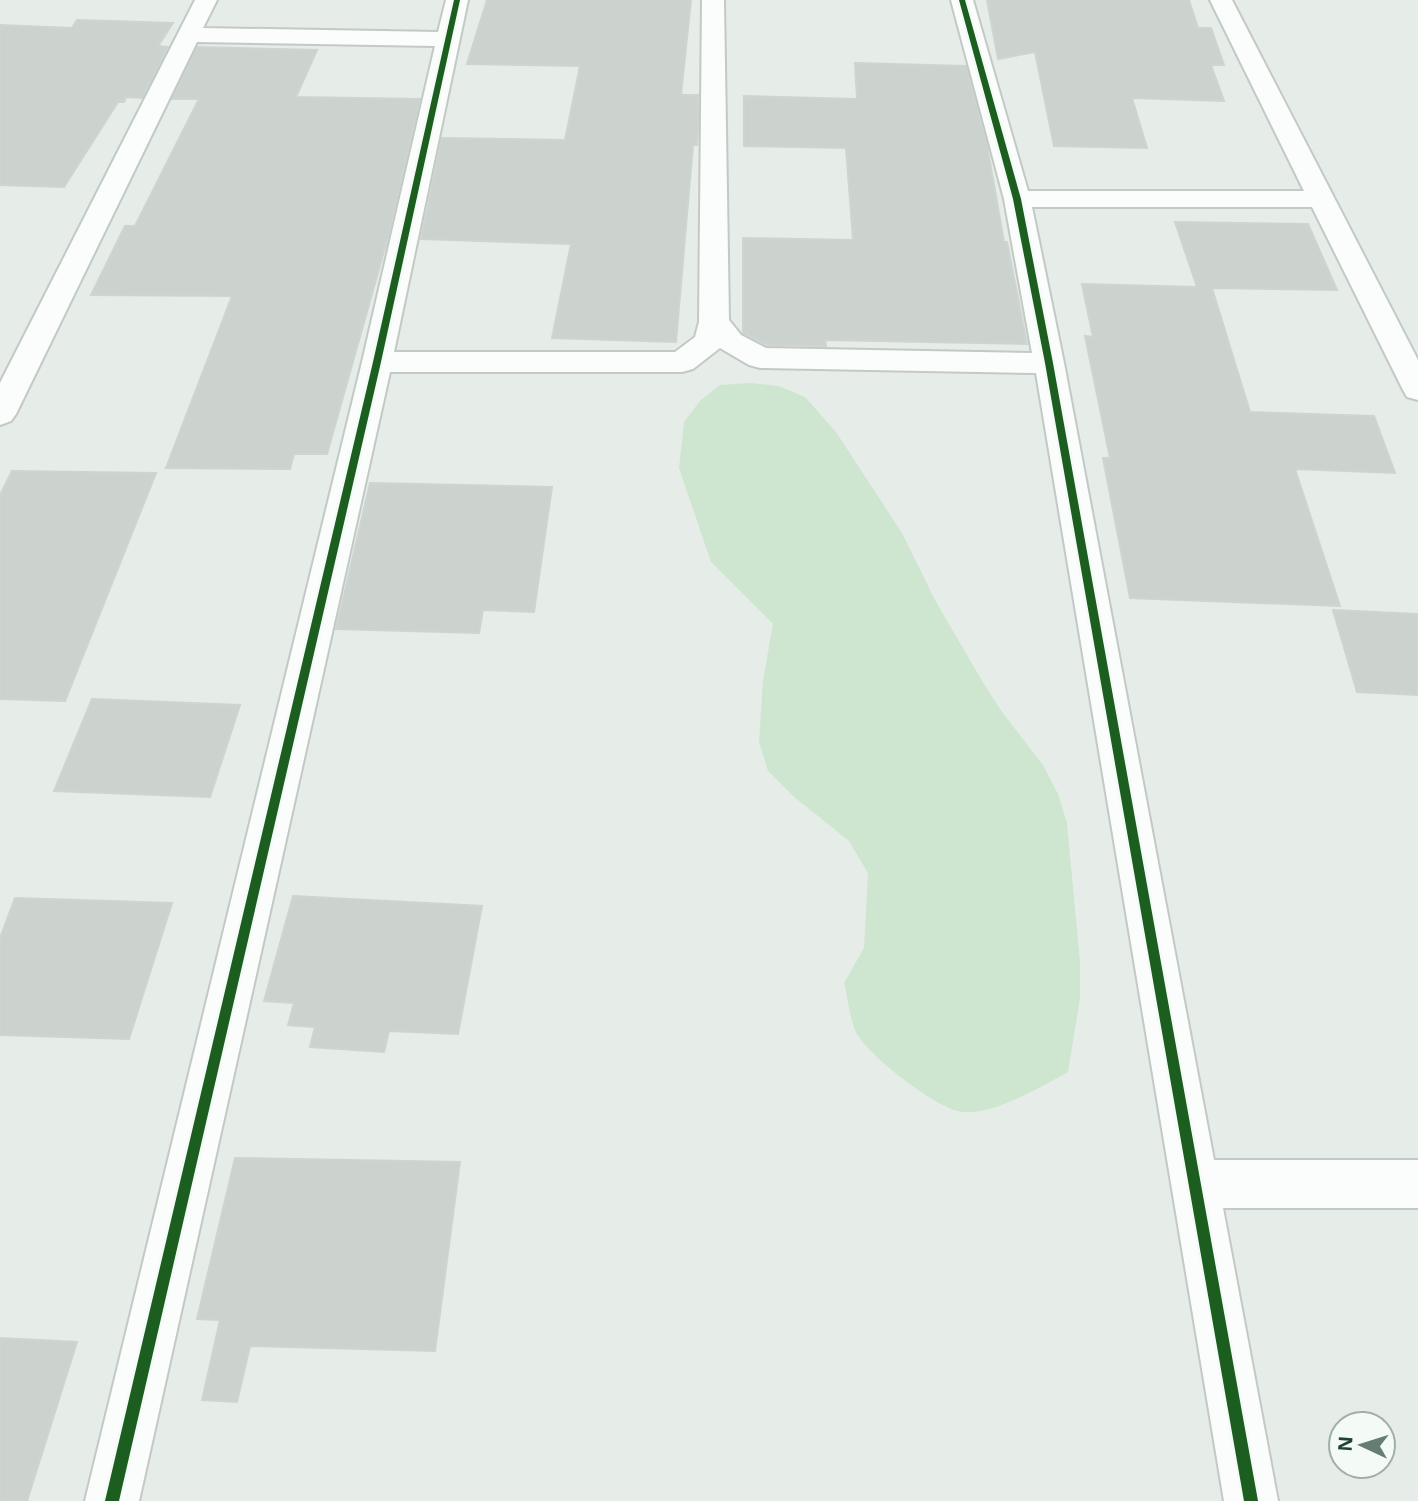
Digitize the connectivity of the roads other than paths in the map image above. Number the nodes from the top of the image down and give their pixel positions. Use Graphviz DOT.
graph roads {
  1 [pos="206,0"];
  2 [pos="457,0"];
  3 [pos="713,0"];
  4 [pos="962,0"];
  5 [pos="1221,0"];
  6 [pos="189,35"];
  7 [pos="448,39"];
  8 [pos="1017,198"];
  9 [pos="1319,199"];
  10 [pos="714,322"];
  11 [pos="377,362"];
  12 [pos="1049,363"];
  13 [pos="11,369"];
  14 [pos="1418,390"];
  15 [pos="0,414"];
  16 [pos="1196,1184"];
  17 [pos="1418,1184"];
  18 [pos="112,1501"];
  19 [pos="1251,1501"];
  1 -- 6 [label="street"];
  2 -- 7 [label="street"];
  3 -- 10 [label="street"];
  4 -- 8 [label="street"];
  5 -- 9 [label="street"];
  6 -- 7 [label="street"];
  6 -- 13 [label="street"];
  7 -- 11 [label="street"];
  8 -- 9 [label="street"];
  8 -- 12 [label="street"];
  9 -- 14 [label="street"];
  10 -- 11 [label="street"];
  10 -- 12 [label="street"];
  11 -- 18 [label="street"];
  12 -- 16 [label="street"];
  13 -- 15 [label="street"];
  16 -- 17 [label="street"];
  16 -- 19 [label="street"];
}
